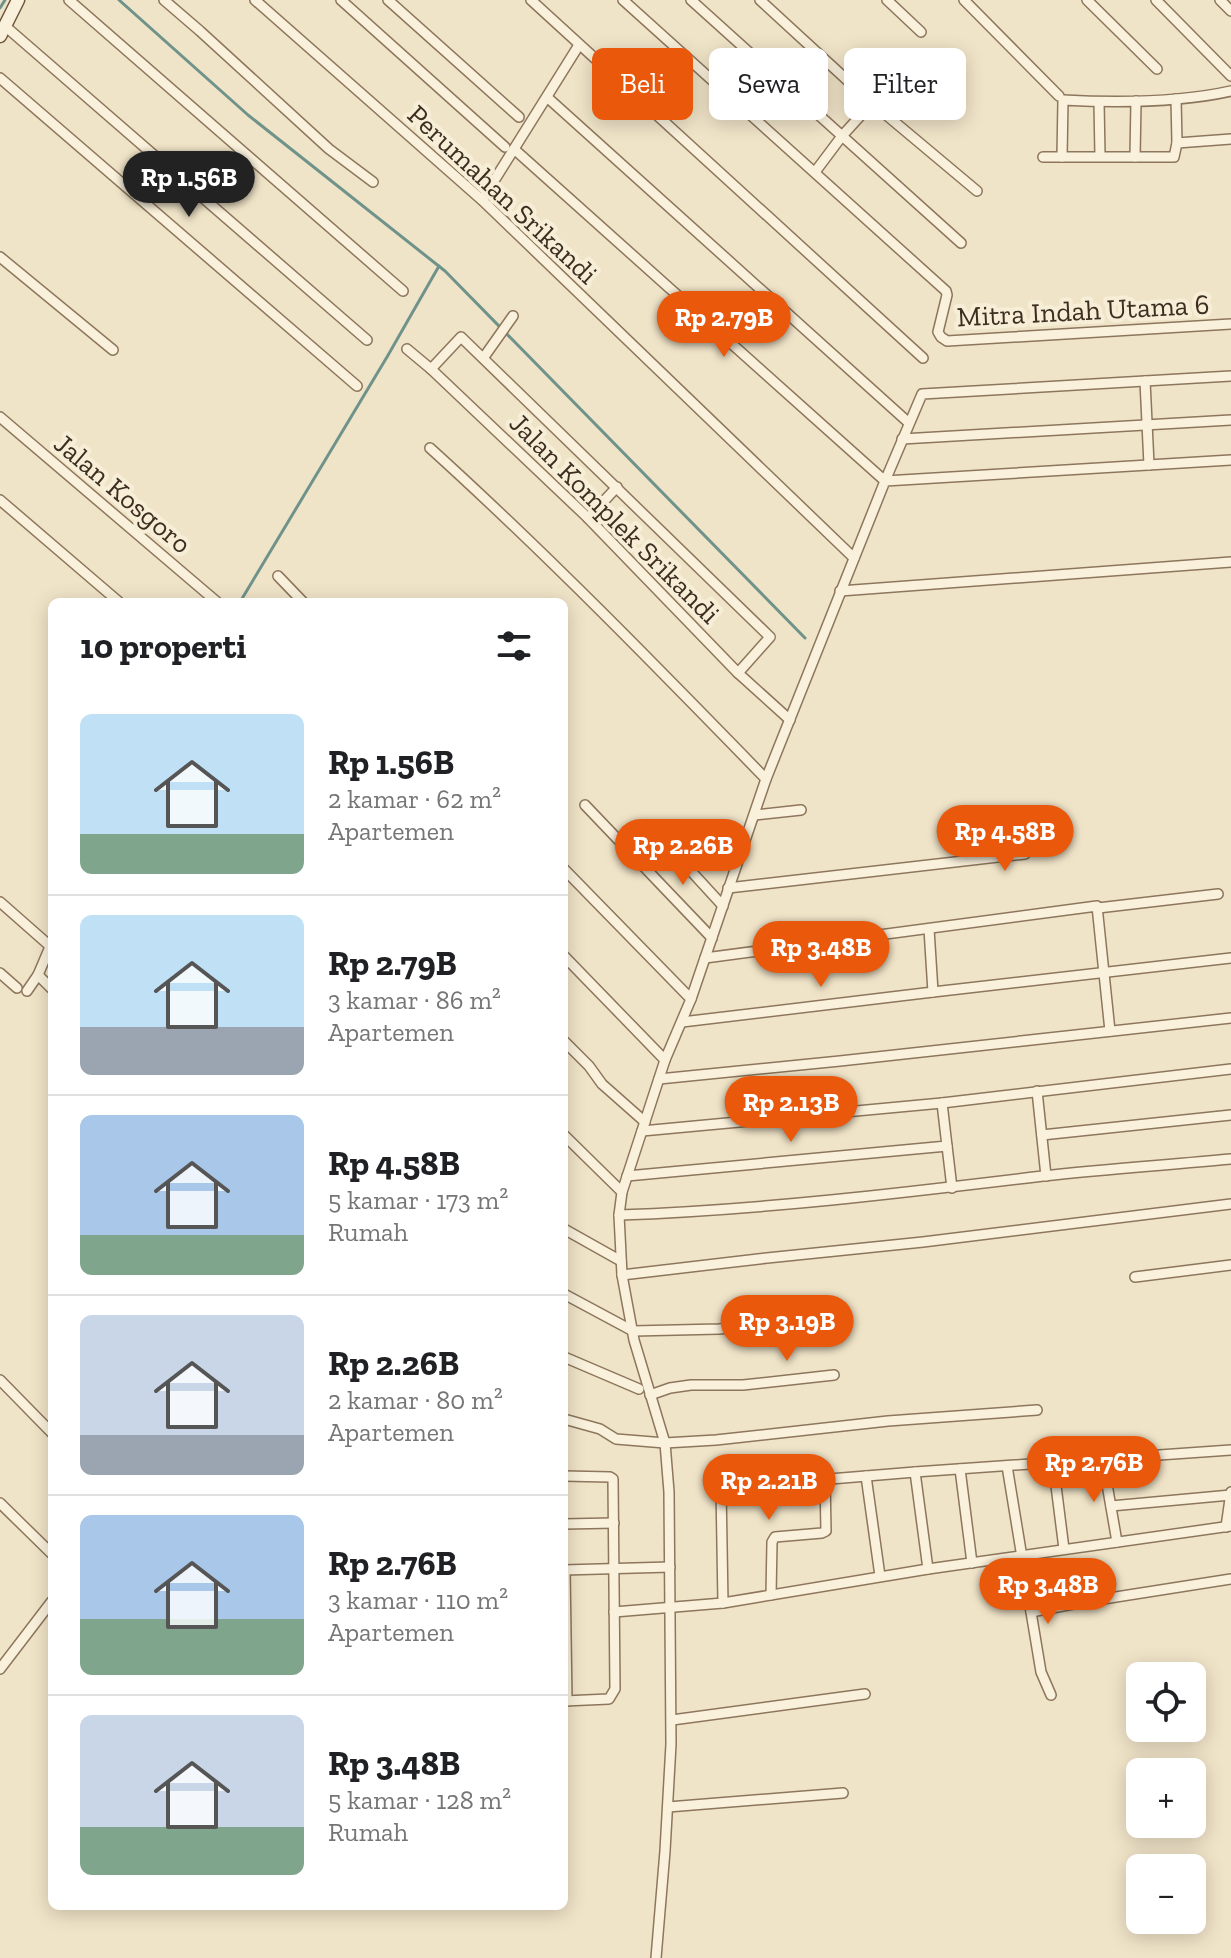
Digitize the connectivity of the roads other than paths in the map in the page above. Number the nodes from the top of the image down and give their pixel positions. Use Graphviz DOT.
graph roads {
  1 [pos="18,0"];
  2 [pos="69,0"];
  3 [pos="164,0"];
  4 [pos="255,0"];
  5 [pos="341,0"];
  6 [pos="388,0"];
  7 [pos="531,0"];
  8 [pos="623,0"];
  9 [pos="691,0"];
  10 [pos="760,0"];
  11 [pos="887,0"];
  12 [pos="964,0"];
  13 [pos="1087,0"];
  14 [pos="1156,0"];
  15 [pos="1220,0"];
  16 [pos="1231,11"];
  17 [pos="4,20"];
  18 [pos="921,32"];
  19 [pos="579,45"];
  20 [pos="1157,69"];
  21 [pos="1231,76"];
  22 [pos="844,77"];
  23 [pos="0,78"];
  24 [pos="1231,91"];
  25 [pos="1059,96"];
  26 [pos="548,98"];
  27 [pos="1176,99"];
  28 [pos="1136,101"];
  29 [pos="1099,102"];
  30 [pos="519,117"];
  31 [pos="857,120"];
  32 [pos="892,120"];
  33 [pos="842,136"];
  34 [pos="1231,139"];
  35 [pos="1177,143"];
  36 [pos="510,148"];
  37 [pos="1100,156"];
  38 [pos="1043,157"];
  39 [pos="1062,157"];
  40 [pos="1135,157"];
  41 [pos="815,172"];
  42 [pos="373,182"];
  43 [pos="977,191"];
  44 [pos="482,200"];
  45 [pos="961,243"];
  46 [pos="0,257"];
  47 [pos="403,291"];
  48 [pos="513,316"];
  49 [pos="1231,324"];
  50 [pos="367,340"];
  51 [pos="407,349"];
  52 [pos="113,350"];
  53 [pos="484,357"];
  54 [pos="923,358"];
  55 [pos="431,369"];
  56 [pos="1231,376"];
  57 [pos="1145,381"];
  58 [pos="357,386"];
  59 [pos="0,417"];
  60 [pos="1231,420"];
  61 [pos="909,423"];
  62 [pos="1148,425"];
  63 [pos="902,439"];
  64 [pos="430,448"];
  65 [pos="1231,460"];
  66 [pos="1149,465"];
  67 [pos="885,481"];
  68 [pos="617,487"];
  69 [pos="0,500"];
  70 [pos="588,518"];
  71 [pos="854,558"];
  72 [pos="1231,562"];
  73 [pos="278,576"];
  74 [pos="840,591"];
  75 [pos="114,598"];
  76 [pos="212,598"];
  77 [pos="299,598"];
  78 [pos="738,673"];
  79 [pos="790,720"];
  80 [pos="766,779"];
  81 [pos="585,805"];
  82 [pos="801,810"];
  83 [pos="755,815"];
  84 [pos="668,846"];
  85 [pos="1025,854"];
  86 [pos="568,873"];
  87 [pos="728,888"];
  88 [pos="1218,894"];
  89 [pos="0,902"];
  90 [pos="723,906"];
  91 [pos="1098,908"];
  92 [pos="929,929"];
  93 [pos="712,938"];
  94 [pos="48,942"];
  95 [pos="48,951"];
  96 [pos="705,958"];
  97 [pos="1231,958"];
  98 [pos="568,960"];
  99 [pos="1105,971"];
  100 [pos="0,973"];
  101 [pos="38,975"];
  102 [pos="48,985"];
  103 [pos="933,992"];
  104 [pos="691,999"];
  105 [pos="1231,1018"];
  106 [pos="682,1022"];
  107 [pos="1110,1031"];
  108 [pos="568,1045"];
  109 [pos="665,1060"];
  110 [pos="1231,1069"];
  111 [pos="659,1079"];
  112 [pos="1037,1091"];
  113 [pos="942,1103"];
  114 [pos="1231,1115"];
  115 [pos="643,1127"];
  116 [pos="1042,1135"];
  117 [pos="568,1139"];
  118 [pos="947,1146"];
  119 [pos="1231,1159"];
  120 [pos="627,1176"];
  121 [pos="1046,1176"];
  122 [pos="952,1188"];
  123 [pos="622,1192"];
  124 [pos="1231,1204"];
  125 [pos="619,1215"];
  126 [pos="568,1231"];
  127 [pos="621,1261"];
  128 [pos="1231,1265"];
  129 [pos="622,1275"];
  130 [pos="1135,1277"];
  131 [pos="568,1296"];
  132 [pos="802,1321"];
  133 [pos="633,1331"];
  134 [pos="568,1359"];
  135 [pos="834,1375"];
  136 [pos="2,1386"];
  137 [pos="639,1389"];
  138 [pos="650,1395"];
  139 [pos="1037,1410"];
  140 [pos="568,1420"];
  141 [pos="48,1429"];
  142 [pos="665,1443"];
  143 [pos="1231,1450"];
  144 [pos="1103,1461"];
  145 [pos="1053,1462"];
  146 [pos="719,1465"];
  147 [pos="1007,1466"];
  148 [pos="960,1469"];
  149 [pos="915,1472"];
  150 [pos="568,1476"];
  151 [pos="866,1476"];
  152 [pos="825,1479"];
  153 [pos="721,1488"];
  154 [pos="1231,1494"];
  155 [pos="0,1503"];
  156 [pos="1111,1506"];
  157 [pos="614,1523"];
  158 [pos="568,1524"];
  159 [pos="1229,1526"];
  160 [pos="1117,1542"];
  161 [pos="1064,1549"];
  162 [pos="48,1550"];
  163 [pos="1022,1557"];
  164 [pos="972,1563"];
  165 [pos="670,1567"];
  166 [pos="614,1568"];
  167 [pos="928,1569"];
  168 [pos="568,1570"];
  169 [pos="880,1576"];
  170 [pos="1231,1579"];
  171 [pos="771,1595"];
  172 [pos="723,1603"];
  173 [pos="48,1606"];
  174 [pos="671,1608"];
  175 [pos="614,1612"];
  176 [pos="1031,1612"];
  177 [pos="0,1669"];
  178 [pos="865,1694"];
  179 [pos="1051,1695"];
  180 [pos="568,1701"];
  181 [pos="672,1720"];
  182 [pos="843,1793"];
  183 [pos="668,1807"];
  184 [pos="656,1958"];
  1 -- 17 [label="street"];
  2 -- 47 [label="street"];
  3 -- 42 [label="street"];
  4 -- 44 [label="street, Perumahan Srikandi"];
  5 -- 36 [label="street"];
  6 -- 30 [label="street"];
  7 -- 19 [label="street"];
  8 -- 41 [label="street, Mitra Indah Utama 6"];
  9 -- 33 [label="street"];
  10 -- 22 [label="street"];
  11 -- 18 [label="street"];
  12 -- 25 [label="street"];
  13 -- 20 [label="street"];
  14 -- 21 [label="street"];
  15 -- 16 [label="street"];
  17 -- 50 [label="street"];
  19 -- 26 [label="street"];
  19 -- 54 [label="street"];
  23 -- 58 [label="street"];
  24 -- 27 [label="street"];
  26 -- 36 [label="street"];
  26 -- 61 [label="street"];
  27 -- 28 [label="street"];
  27 -- 35 [label="street"];
  28 -- 29 [label="street"];
  28 -- 40 [label="street"];
  29 -- 37 [label="street"];
  29 -- 39 [label="street"];
  31 -- 33 [label="street"];
  32 -- 43 [label="street"];
  33 -- 41 [label="street"];
  33 -- 45 [label="street"];
  34 -- 35 [label="street"];
  35 -- 40 [label="street"];
  36 -- 44 [label="street"];
  36 -- 67 [label="street"];
  37 -- 39 [label="street"];
  37 -- 40 [label="street"];
  38 -- 39 [label="street"];
  41 -- 49 [label="street, Mitra Indah Utama 6"];
  44 -- 71 [label="street, Perumahan Srikandi"];
  46 -- 52 [label="street"];
  48 -- 53 [label="street"];
  51 -- 55 [label="street, Jalan Komplek Srikandi"];
  53 -- 55 [label="street"];
  53 -- 68 [label="street"];
  55 -- 70 [label="street, Jalan Komplek Srikandi"];
  56 -- 57 [label="street"];
  57 -- 61 [label="street"];
  57 -- 62 [label="street"];
  59 -- 76 [label="street, Jalan Kosgoro"];
  60 -- 62 [label="street"];
  61 -- 63 [label="street"];
  62 -- 63 [label="street"];
  62 -- 66 [label="street"];
  63 -- 67 [label="street"];
  64 -- 80 [label="street"];
  65 -- 66 [label="street"];
  66 -- 67 [label="street"];
  67 -- 71 [label="street"];
  68 -- 70 [label="street"];
  68 -- 78 [label="street"];
  69 -- 75 [label="street"];
  70 -- 78 [label="street, Jalan Komplek Srikandi"];
  71 -- 74 [label="street"];
  72 -- 74 [label="street"];
  73 -- 77 [label="street"];
  74 -- 79 [label="street"];
  78 -- 79 [label="street, Jalan Komplek Srikandi"];
  79 -- 80 [label="street"];
  80 -- 83 [label="street"];
  81 -- 93 [label="street"];
  82 -- 83 [label="street"];
  83 -- 87 [label="street"];
  84 -- 90 [label="street"];
  85 -- 87 [label="street"];
  86 -- 104 [label="street"];
  87 -- 90 [label="street"];
  88 -- 91 [label="street"];
  89 -- 94 [label="street"];
  90 -- 93 [label="street"];
  91 -- 92 [label="street"];
  91 -- 99 [label="street"];
  92 -- 96 [label="street"];
  92 -- 103 [label="street"];
  93 -- 96 [label="street"];
  95 -- 101 [label="street"];
  96 -- 104 [label="street"];
  97 -- 99 [label="street"];
  98 -- 109 [label="street"];
  99 -- 103 [label="street"];
  99 -- 107 [label="street"];
  100 -- 101 [label="street"];
  101 -- 102 [label="street"];
  103 -- 106 [label="street"];
  104 -- 106 [label="street"];
  105 -- 107 [label="street"];
  106 -- 109 [label="street"];
  107 -- 111 [label="street"];
  108 -- 115 [label="street"];
  109 -- 111 [label="street"];
  110 -- 112 [label="street"];
  111 -- 115 [label="street"];
  112 -- 113 [label="street"];
  112 -- 116 [label="street"];
  113 -- 115 [label="street"];
  113 -- 118 [label="street"];
  114 -- 116 [label="street"];
  115 -- 120 [label="street"];
  116 -- 121 [label="street"];
  117 -- 123 [label="street"];
  118 -- 120 [label="street"];
  118 -- 122 [label="street"];
  119 -- 121 [label="street"];
  120 -- 123 [label="street"];
  121 -- 122 [label="street"];
  122 -- 125 [label="street"];
  123 -- 125 [label="street"];
  124 -- 129 [label="street"];
  125 -- 127 [label="street"];
  126 -- 127 [label="street"];
  127 -- 129 [label="street"];
  128 -- 130 [label="street"];
  129 -- 133 [label="street"];
  131 -- 133 [label="street"];
  132 -- 133 [label="street"];
  133 -- 138 [label="street"];
  134 -- 137 [label="street"];
  135 -- 138 [label="street"];
  136 -- 141 [label="street"];
  138 -- 142 [label="street"];
  139 -- 142 [label="street"];
  140 -- 142 [label="street"];
  142 -- 165 [label="street"];
  143 -- 144 [label="street"];
  144 -- 145 [label="street"];
  144 -- 156 [label="street"];
  145 -- 147 [label="street"];
  145 -- 161 [label="street"];
  146 -- 153 [label="street"];
  147 -- 148 [label="street"];
  147 -- 163 [label="street"];
  148 -- 149 [label="street"];
  148 -- 164 [label="street"];
  149 -- 151 [label="street"];
  149 -- 167 [label="street"];
  150 -- 157 [label="street"];
  151 -- 152 [label="street"];
  151 -- 169 [label="street"];
  152 -- 153 [label="street"];
  152 -- 171 [label="street"];
  153 -- 172 [label="street"];
  154 -- 156 [label="street"];
  154 -- 159 [label="street"];
  155 -- 162 [label="street"];
  156 -- 160 [label="street"];
  157 -- 158 [label="street"];
  157 -- 166 [label="street"];
  159 -- 160 [label="street"];
  160 -- 161 [label="street"];
  161 -- 163 [label="street"];
  163 -- 164 [label="street"];
  163 -- 176 [label="street"];
  164 -- 167 [label="street"];
  165 -- 166 [label="street"];
  165 -- 174 [label="street"];
  166 -- 168 [label="street"];
  166 -- 175 [label="street"];
  167 -- 169 [label="street"];
  169 -- 171 [label="street"];
  170 -- 176 [label="street"];
  171 -- 172 [label="street"];
  172 -- 174 [label="street"];
  173 -- 177 [label="street"];
  174 -- 175 [label="street"];
  174 -- 181 [label="street"];
  175 -- 180 [label="street"];
  176 -- 179 [label="street"];
  178 -- 181 [label="street"];
  181 -- 183 [label="street"];
  182 -- 183 [label="street"];
  183 -- 184 [label="street"];
}
